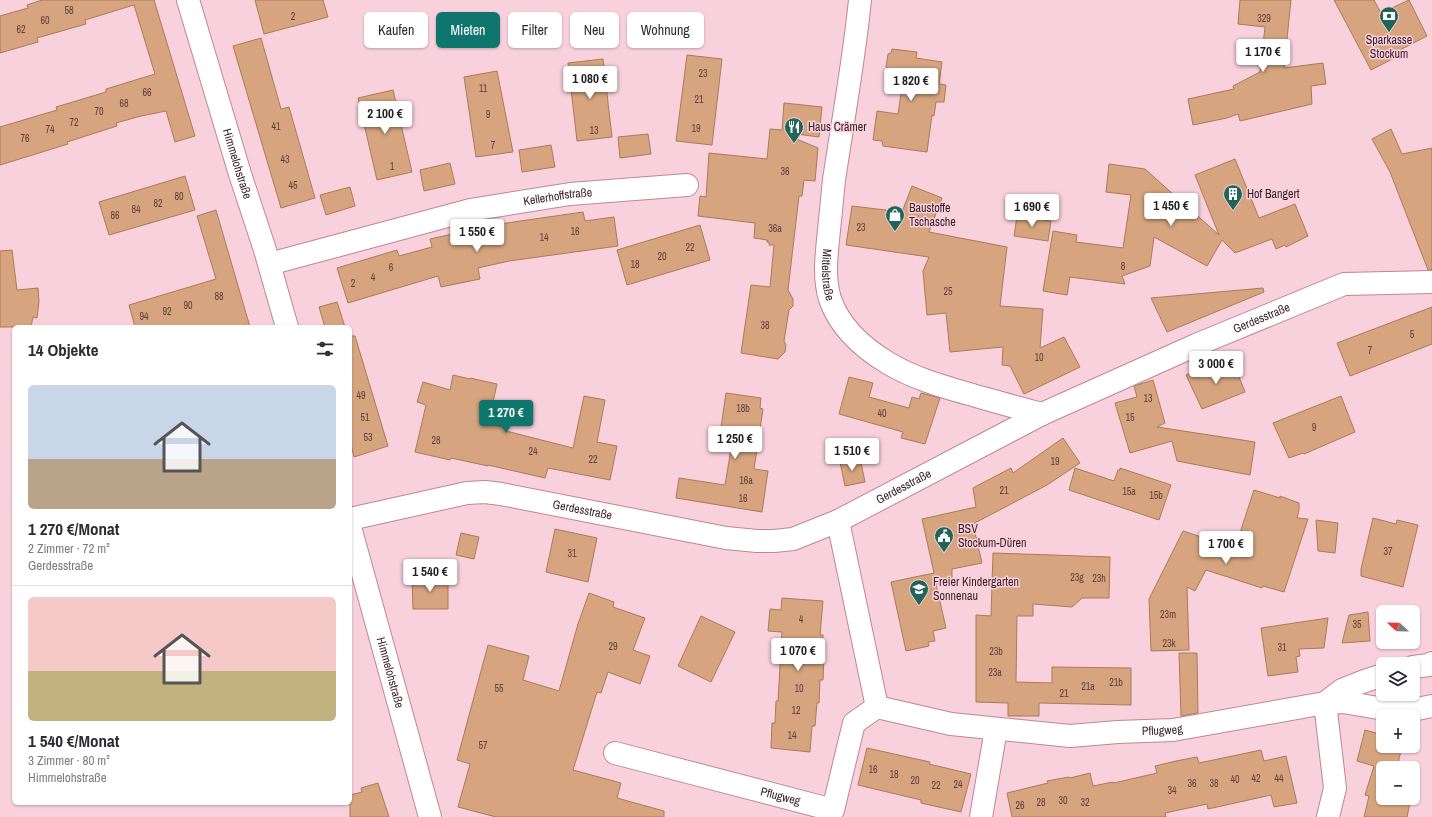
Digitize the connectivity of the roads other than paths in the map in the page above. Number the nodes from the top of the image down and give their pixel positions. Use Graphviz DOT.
graph roads {
  1 [pos="188,0"];
  2 [pos="860,0"];
  3 [pos="686,185"];
  4 [pos="269,264"];
  5 [pos="1432,282"];
  6 [pos="286,325"];
  7 [pos="1042,414"];
  8 [pos="352,519"];
  9 [pos="838,521"];
  10 [pos="352,534"];
  11 [pos="1376,677"];
  12 [pos="1326,704"];
  13 [pos="1432,706"];
  14 [pos="877,707"];
  15 [pos="996,729"];
  16 [pos="615,753"];
  17 [pos="430,817"];
  18 [pos="981,817"];
  19 [pos="1328,817"];
  1 -- 4 [label="street, Himmelohstraße"];
  2 -- 7 [label="street, Mittelstraße"];
  3 -- 4 [label="street, Kellerhoffstraße"];
  4 -- 6 [label="street, Himmelohstraße"];
  5 -- 7 [label="street, Gerdesstraße"];
  7 -- 9 [label="street, Gerdesstraße"];
  8 -- 9 [label="street, Gerdesstraße"];
  9 -- 14 [label="street"];
  10 -- 17 [label="street, Himmelohstraße"];
  11 -- 12 [label="street"];
  12 -- 13 [label="street, Pflugweg"];
  12 -- 15 [label="street, Pflugweg"];
  12 -- 19 [label="street"];
  14 -- 15 [label="street, Pflugweg"];
  14 -- 16 [label="street, Pflugweg"];
  15 -- 18 [label="street"];
}
